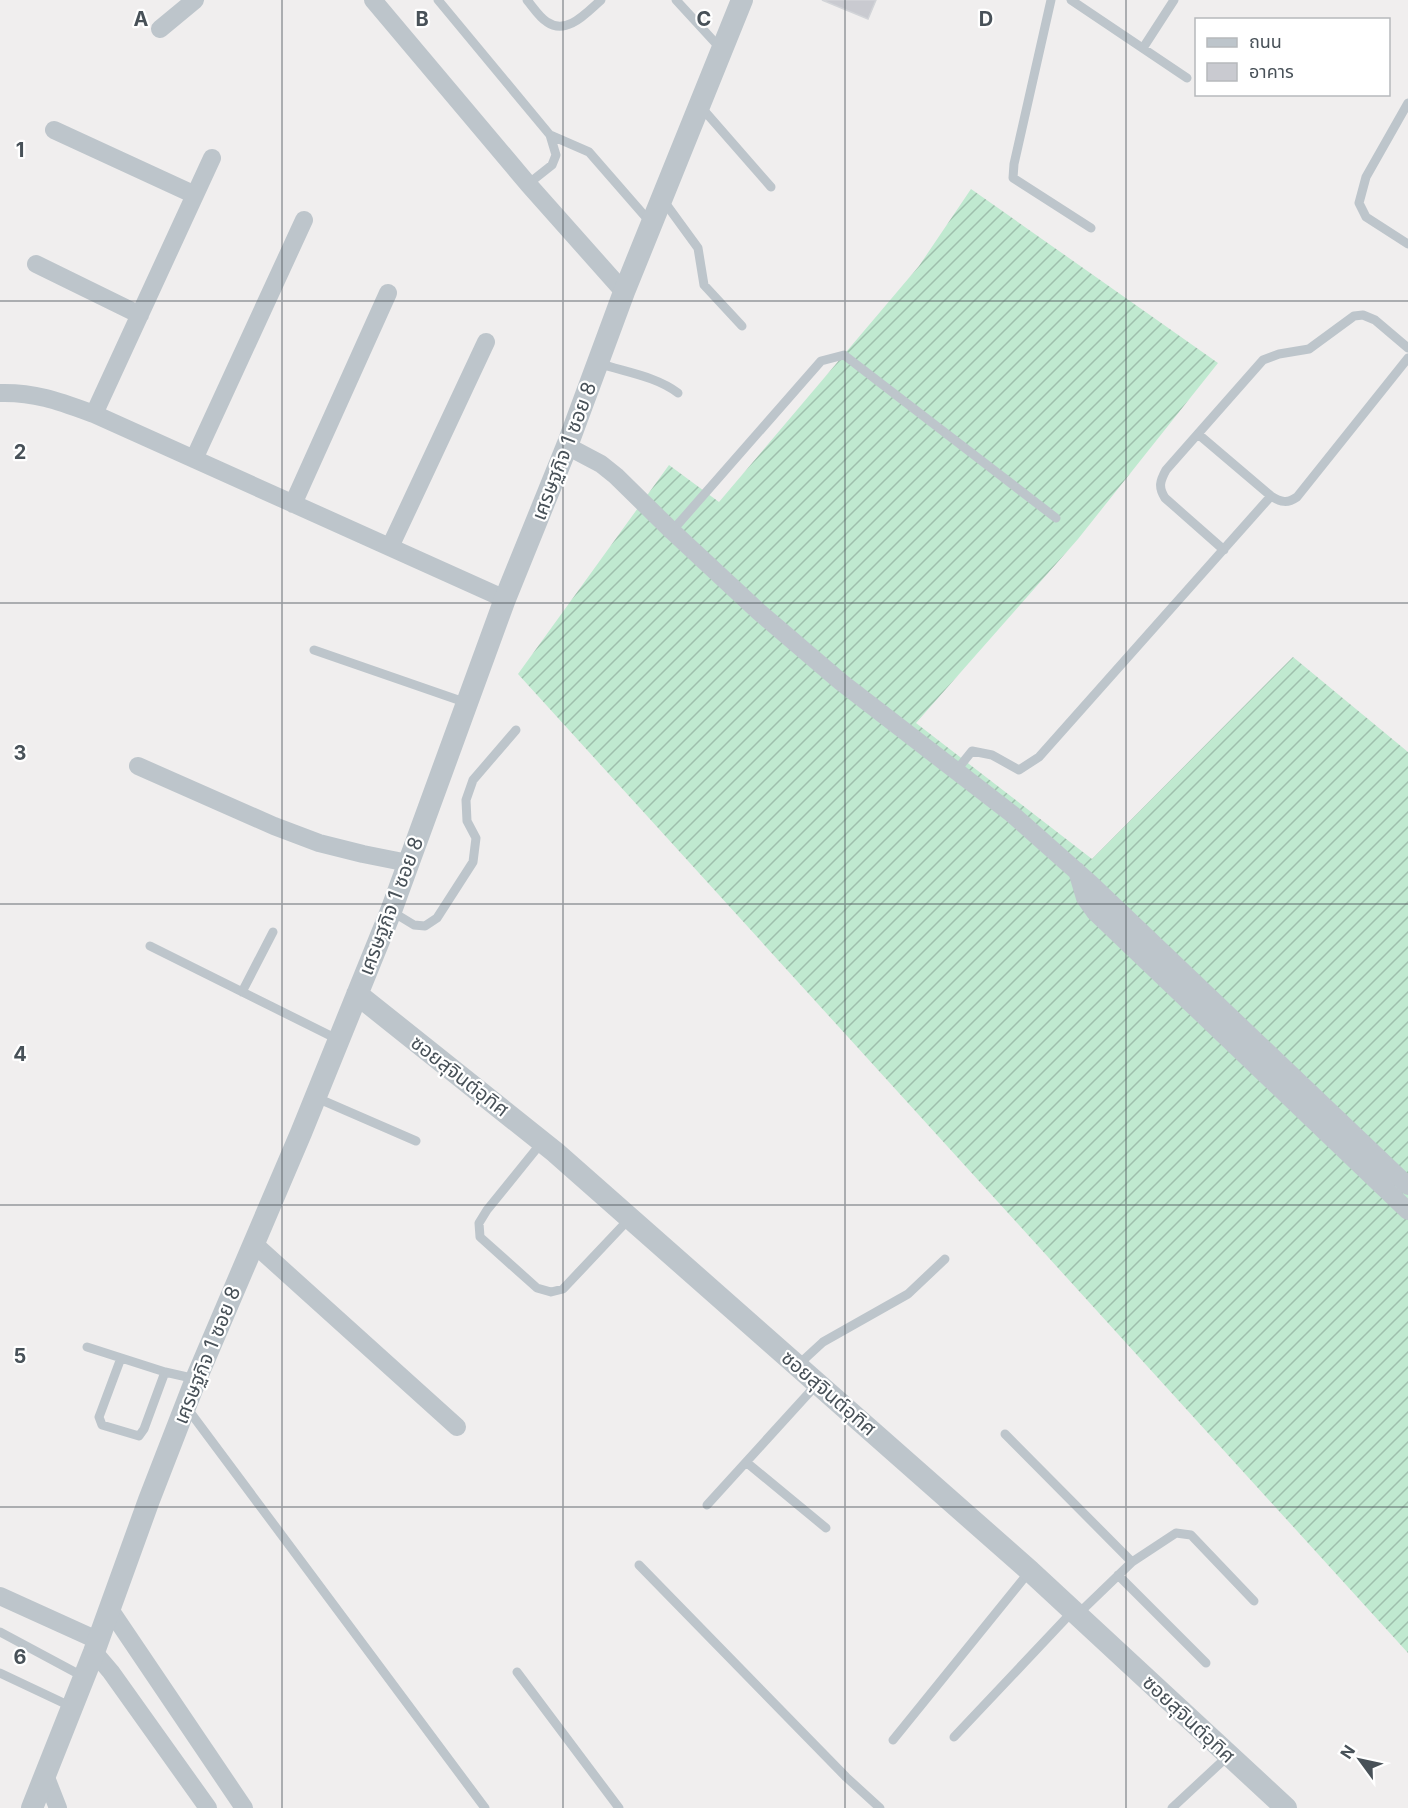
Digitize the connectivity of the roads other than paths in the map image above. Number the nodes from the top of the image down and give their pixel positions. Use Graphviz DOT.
graph roads {
  1 [pos="195,0"];
  2 [pos="373,0"];
  3 [pos="438,0"];
  4 [pos="527,0"];
  5 [pos="601,0"];
  6 [pos="676,0"];
  7 [pos="742,0"];
  8 [pos="1051,0"];
  9 [pos="1071,0"];
  10 [pos="1174,0"];
  11 [pos="160,29"];
  12 [pos="1143,48"];
  13 [pos="723,51"];
  14 [pos="1187,78"];
  15 [pos="1408,103"];
  16 [pos="700,107"];
  17 [pos="54,130"];
  18 [pos="550,135"];
  19 [pos="212,158"];
  20 [pos="528,184"];
  21 [pos="771,187"];
  22 [pos="195,195"];
  23 [pos="663,200"];
  24 [pos="304,220"];
  25 [pos="652,225"];
  26 [pos="1091,228"];
  27 [pos="1408,244"];
  28 [pos="36,264"];
  29 [pos="624,292"];
  30 [pos="388,293"];
  31 [pos="140,315"];
  32 [pos="742,326"];
  33 [pos="486,342"];
  34 [pos="1408,348"];
  35 [pos="1408,358"];
  36 [pos="598,363"];
  37 [pos="0,393"];
  38 [pos="678,393"];
  39 [pos="94,414"];
  40 [pos="1198,434"];
  41 [pos="567,446"];
  42 [pos="194,459"];
  43 [pos="1271,496"];
  44 [pos="293,504"];
  45 [pos="1056,518"];
  46 [pos="672,531"];
  47 [pos="390,548"];
  48 [pos="1224,550"];
  49 [pos="506,599"];
  50 [pos="314,650"];
  51 [pos="467,703"];
  52 [pos="516,730"];
  53 [pos="138,766"];
  54 [pos="956,771"];
  55 [pos="408,863"];
  56 [pos="1076,870"];
  57 [pos="391,911"];
  58 [pos="273,932"];
  59 [pos="150,946"];
  60 [pos="242,992"];
  61 [pos="357,994"];
  62 [pos="339,1040"];
  63 [pos="315,1097"];
  64 [pos="416,1141"];
  65 [pos="543,1142"];
  66 [pos="1408,1186"];
  67 [pos="1408,1211"];
  68 [pos="630,1218"];
  69 [pos="254,1243"];
  70 [pos="945,1259"];
  71 [pos="87,1347"];
  72 [pos="121,1358"];
  73 [pos="798,1365"];
  74 [pos="165,1372"];
  75 [pos="196,1379"];
  76 [pos="818,1383"];
  77 [pos="186,1406"];
  78 [pos="457,1426"];
  79 [pos="1005,1434"];
  80 [pos="746,1462"];
  81 [pos="707,1504"];
  82 [pos="826,1528"];
  83 [pos="1132,1562"];
  84 [pos="639,1564"];
  85 [pos="1030,1571"];
  86 [pos="1118,1575"];
  87 [pos="0,1596"];
  88 [pos="1254,1601"];
  89 [pos="109,1608"];
  90 [pos="1075,1613"];
  91 [pos="0,1632"];
  92 [pos="95,1646"];
  93 [pos="1206,1663"];
  94 [pos="517,1672"];
  95 [pos="0,1673"];
  96 [pos="84,1677"];
  97 [pos="72,1707"];
  98 [pos="954,1737"];
  99 [pos="893,1740"];
  100 [pos="1228,1756"];
  101 [pos="45,1775"];
  102 [pos="32,1808"];
  103 [pos="58,1808"];
  104 [pos="208,1808"];
  105 [pos="244,1808"];
  106 [pos="485,1808"];
  107 [pos="620,1808"];
  108 [pos="880,1808"];
  109 [pos="1172,1808"];
  110 [pos="1286,1808"];
  1 -- 11 [label="street"];
  2 -- 20 [label="street"];
  3 -- 18 [label="lane"];
  4 -- 5 [label="lane"];
  6 -- 13 [label="lane"];
  7 -- 13 [label="street, เศรษฐกิจ 1 ซอย 8"];
  8 -- 26 [label="lane"];
  9 -- 12 [label="lane"];
  10 -- 12 [label="lane"];
  12 -- 14 [label="lane"];
  13 -- 16 [label="street, เศรษฐกิจ 1 ซอย 8"];
  15 -- 27 [label="lane"];
  16 -- 21 [label="lane"];
  16 -- 23 [label="street, เศรษฐกิจ 1 ซอย 8"];
  17 -- 22 [label="street"];
  18 -- 20 [label="lane"];
  18 -- 25 [label="lane"];
  19 -- 22 [label="street"];
  20 -- 29 [label="street"];
  22 -- 31 [label="street"];
  23 -- 25 [label="street, เศรษฐกิจ 1 ซอย 8"];
  23 -- 32 [label="lane"];
  24 -- 42 [label="street"];
  25 -- 29 [label="street, เศรษฐกิจ 1 ซอย 8"];
  28 -- 31 [label="street"];
  29 -- 36 [label="street, เศรษฐกิจ 1 ซอย 8"];
  30 -- 44 [label="street"];
  31 -- 39 [label="street"];
  33 -- 47 [label="street"];
  34 -- 40 [label="lane"];
  35 -- 43 [label="lane"];
  36 -- 38 [label="lane"];
  36 -- 41 [label="street, เศรษฐกิจ 1 ซอย 8"];
  37 -- 39 [label="street"];
  39 -- 42 [label="street"];
  40 -- 43 [label="lane"];
  40 -- 48 [label="lane"];
  41 -- 46 [label="street"];
  41 -- 49 [label="street, เศรษฐกิจ 1 ซอย 8"];
  42 -- 44 [label="street"];
  43 -- 48 [label="lane"];
  44 -- 47 [label="street"];
  45 -- 46 [label="lane"];
  46 -- 54 [label="street"];
  47 -- 49 [label="street"];
  48 -- 54 [label="lane"];
  49 -- 51 [label="street, เศรษฐกิจ 1 ซอย 8"];
  50 -- 51 [label="lane"];
  51 -- 55 [label="street, เศรษฐกิจ 1 ซอย 8"];
  52 -- 57 [label="lane"];
  53 -- 55 [label="street"];
  54 -- 56 [label="street"];
  55 -- 57 [label="street, เศรษฐกิจ 1 ซอย 8"];
  56 -- 66 [label="street"];
  56 -- 67 [label="street"];
  57 -- 61 [label="street, เศรษฐกิจ 1 ซอย 8"];
  58 -- 60 [label="lane"];
  59 -- 60 [label="lane"];
  60 -- 62 [label="lane"];
  61 -- 62 [label="street, เศรษฐกิจ 1 ซอย 8"];
  61 -- 65 [label="street, ซอยสุจินต์อุทิศ"];
  62 -- 63 [label="street, เศรษฐกิจ 1 ซอย 8"];
  63 -- 64 [label="lane"];
  63 -- 69 [label="street, เศรษฐกิจ 1 ซอย 8"];
  65 -- 68 [label="street, ซอยสุจินต์อุทิศ"];
  65 -- 68 [label="lane"];
  68 -- 73 [label="street, ซอยสุจินต์อุทิศ"];
  69 -- 75 [label="street, เศรษฐกิจ 1 ซอย 8"];
  69 -- 78 [label="street"];
  70 -- 73 [label="lane"];
  71 -- 72 [label="lane"];
  72 -- 74 [label="lane"];
  72 -- 74 [label="lane"];
  73 -- 76 [label="street, ซอยสุจินต์อุทิศ"];
  74 -- 75 [label="lane"];
  75 -- 77 [label="street, เศรษฐกิจ 1 ซอย 8"];
  76 -- 80 [label="lane"];
  76 -- 85 [label="street, ซอยสุจินต์อุทิศ"];
  77 -- 89 [label="street, เศรษฐกิจ 1 ซอย 8"];
  77 -- 106 [label="lane"];
  79 -- 83 [label="lane"];
  80 -- 81 [label="lane"];
  80 -- 82 [label="lane"];
  83 -- 86 [label="lane"];
  83 -- 88 [label="lane"];
  84 -- 108 [label="lane"];
  85 -- 90 [label="street, ซอยสุจินต์อุทิศ"];
  85 -- 99 [label="lane"];
  86 -- 90 [label="lane"];
  86 -- 93 [label="lane"];
  87 -- 92 [label="street"];
  89 -- 92 [label="street, เศรษฐกิจ 1 ซอย 8"];
  89 -- 105 [label="street"];
  90 -- 98 [label="lane"];
  90 -- 100 [label="street, ซอยสุจินต์อุทิศ"];
  91 -- 96 [label="lane"];
  92 -- 96 [label="street, เศรษฐกิจ 1 ซอย 8"];
  92 -- 104 [label="street"];
  94 -- 107 [label="lane"];
  95 -- 97 [label="lane"];
  96 -- 97 [label="street, เศรษฐกิจ 1 ซอย 8"];
  97 -- 101 [label="street, เศรษฐกิจ 1 ซอย 8"];
  100 -- 109 [label="lane"];
  100 -- 110 [label="street, ซอยสุจินต์อุทิศ"];
  101 -- 102 [label="street, เศรษฐกิจ 1 ซอย 8"];
  101 -- 103 [label="street"];
}
